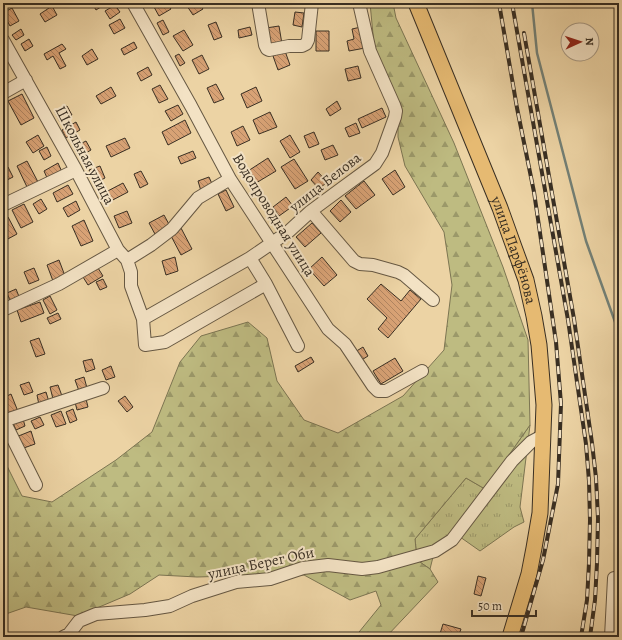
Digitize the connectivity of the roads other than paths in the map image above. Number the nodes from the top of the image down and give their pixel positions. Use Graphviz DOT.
graph roads {
  1 [pos="133,3"];
  2 [pos="258,3"];
  3 [pos="312,3"];
  4 [pos="359,3"];
  5 [pos="416,3"];
  6 [pos="3,40"];
  7 [pos="26,80"];
  8 [pos="3,93"];
  9 [pos="76,170"];
  10 [pos="230,179"];
  11 [pos="3,205"];
  12 [pos="311,212"];
  13 [pos="272,243"];
  14 [pos="118,250"];
  15 [pos="250,258"];
  16 [pos="127,260"];
  17 [pos="266,284"];
  18 [pos="433,300"];
  19 [pos="3,310"];
  20 [pos="143,319"];
  21 [pos="298,346"];
  22 [pos="422,371"];
  23 [pos="103,388"];
  24 [pos="3,420"];
  25 [pos="544,435"];
  26 [pos="36,485"];
  27 [pos="614,578"];
  28 [pos="63,637"];
  29 [pos="510,637"];
  30 [pos="611,637"];
  1 -- 10 [label="street, Водопроводная улица"];
  2 -- 3 [label="street"];
  4 -- 12 [label="street, улица Белова"];
  5 -- 25 [label="main road, улица Парфёнова"];
  6 -- 7 [label="street, Школьная улица"];
  7 -- 8 [label="street"];
  7 -- 9 [label="street, Школьная улица"];
  9 -- 11 [label="street"];
  9 -- 14 [label="street, Школьная улица"];
  10 -- 13 [label="street, Водопроводная улица"];
  10 -- 16 [label="street"];
  12 -- 13 [label="street, улица Белова"];
  12 -- 18 [label="street"];
  13 -- 15 [label="street, улица Белова"];
  13 -- 22 [label="street, Водопроводная улица"];
  14 -- 16 [label="street, Школьная улица"];
  14 -- 19 [label="street"];
  15 -- 17 [label="street"];
  15 -- 20 [label="street, улица Белова"];
  16 -- 20 [label="street"];
  17 -- 20 [label="street"];
  17 -- 21 [label="street"];
  23 -- 24 [label="street"];
  24 -- 26 [label="street"];
  25 -- 28 [label="street, улица Берег Оби"];
  25 -- 29 [label="main road, улица Парфёнова"];
  27 -- 30 [label="street"];
}
